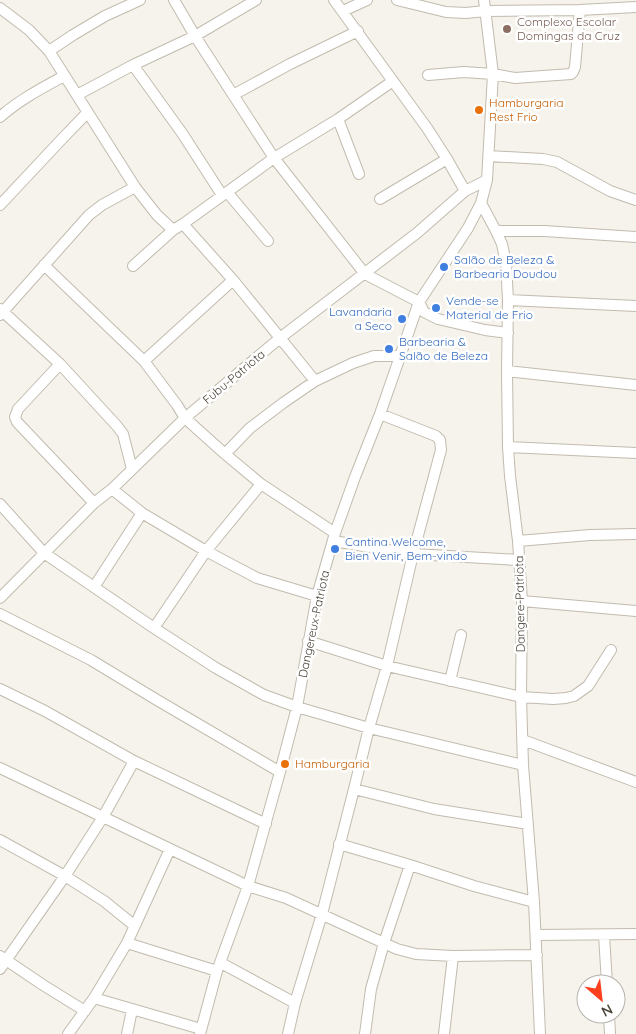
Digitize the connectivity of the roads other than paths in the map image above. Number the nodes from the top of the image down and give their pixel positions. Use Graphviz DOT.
graph roads {
  1 [pos="140,0"];
  2 [pos="174,0"];
  3 [pos="256,0"];
  4 [pos="334,0"];
  5 [pos="366,0"];
  6 [pos="397,0"];
  7 [pos="484,0"];
  8 [pos="636,7"];
  9 [pos="0,8"];
  10 [pos="580,10"];
  11 [pos="343,11"];
  12 [pos="485,11"];
  13 [pos="358,31"];
  14 [pos="195,36"];
  15 [pos="49,52"];
  16 [pos="133,65"];
  17 [pos="492,74"];
  18 [pos="428,75"];
  19 [pos="64,76"];
  20 [pos="393,81"];
  21 [pos="77,95"];
  22 [pos="233,95"];
  23 [pos="87,113"];
  24 [pos="0,117"];
  25 [pos="338,119"];
  26 [pos="489,156"];
  27 [pos="274,158"];
  28 [pos="447,159"];
  29 [pos="359,174"];
  30 [pos="487,180"];
  31 [pos="135,187"];
  32 [pos="465,191"];
  33 [pos="225,194"];
  34 [pos="380,199"];
  35 [pos="636,200"];
  36 [pos="481,203"];
  37 [pos="0,205"];
  38 [pos="183,224"];
  39 [pos="173,230"];
  40 [pos="496,231"];
  41 [pos="636,237"];
  42 [pos="268,241"];
  43 [pos="44,265"];
  44 [pos="133,266"];
  45 [pos="365,274"];
  46 [pos="233,280"];
  47 [pos="508,300"];
  48 [pos="419,302"];
  49 [pos="636,306"];
  50 [pos="1,312"];
  51 [pos="508,333"];
  52 [pos="280,338"];
  53 [pos="400,356"];
  54 [pos="144,361"];
  55 [pos="60,364"];
  56 [pos="507,371"];
  57 [pos="315,381"];
  58 [pos="636,384"];
  59 [pos="380,414"];
  60 [pos="185,418"];
  61 [pos="508,447"];
  62 [pos="224,454"];
  63 [pos="636,454"];
  64 [pos="132,469"];
  65 [pos="261,484"];
  66 [pos="112,489"];
  67 [pos="94,503"];
  68 [pos="0,504"];
  69 [pos="142,512"];
  70 [pos="636,534"];
  71 [pos="334,537"];
  72 [pos="518,541"];
  73 [pos="206,551"];
  74 [pos="44,553"];
  75 [pos="413,554"];
  76 [pos="519,560"];
  77 [pos="94,587"];
  78 [pos="317,596"];
  79 [pos="0,598"];
  80 [pos="522,600"];
  81 [pos="636,611"];
  82 [pos="0,614"];
  83 [pos="154,628"];
  84 [pos="462,635"];
  85 [pos="308,642"];
  86 [pos="611,650"];
  87 [pos="386,666"];
  88 [pos="450,681"];
  89 [pos="0,689"];
  90 [pos="520,697"];
  91 [pos="297,707"];
  92 [pos="369,728"];
  93 [pos="523,740"];
  94 [pos="134,760"];
  95 [pos="524,765"];
  96 [pos="0,768"];
  97 [pos="280,772"];
  98 [pos="636,782"];
  99 [pos="354,789"];
  100 [pos="103,816"];
  101 [pos="266,824"];
  102 [pos="528,824"];
  103 [pos="0,840"];
  104 [pos="339,844"];
  105 [pos="170,849"];
  106 [pos="410,865"];
  107 [pos="65,876"];
  108 [pos="248,886"];
  109 [pos="534,902"];
  110 [pos="322,914"];
  111 [pos="135,926"];
  112 [pos="636,934"];
  113 [pos="536,935"];
  114 [pos="604,935"];
  115 [pos="127,943"];
  116 [pos="384,943"];
  117 [pos="537,955"];
  118 [pos="453,956"];
  119 [pos="2,962"];
  120 [pos="219,967"];
  121 [pos="606,974"];
  122 [pos="94,998"];
  123 [pos="295,1003"];
  124 [pos="132,1010"];
  125 [pos="85,1011"];
  126 [pos="201,1032"];
  127 [pos="68,1034"];
  128 [pos="127,1034"];
  129 [pos="288,1034"];
  130 [pos="365,1034"];
  131 [pos="444,1034"];
  132 [pos="540,1034"];
  1 -- 15 [label="street"];
  2 -- 14 [label="street"];
  3 -- 14 [label="street"];
  4 -- 11 [label="street"];
  5 -- 11 [label="street"];
  6 -- 12 [label="street"];
  7 -- 12 [label="street"];
  8 -- 10 [label="street"];
  9 -- 15 [label="street"];
  10 -- 12 [label="street"];
  10 -- 17 [label="street"];
  11 -- 13 [label="street"];
  12 -- 17 [label="street"];
  13 -- 20 [label="street"];
  13 -- 22 [label="street"];
  14 -- 16 [label="street"];
  14 -- 22 [label="street"];
  15 -- 19 [label="street"];
  16 -- 21 [label="street"];
  16 -- 33 [label="street"];
  17 -- 18 [label="street"];
  17 -- 26 [label="street"];
  19 -- 21 [label="street"];
  19 -- 24 [label="street"];
  20 -- 25 [label="street"];
  20 -- 28 [label="street"];
  21 -- 23 [label="street"];
  22 -- 27 [label="street"];
  23 -- 31 [label="street"];
  23 -- 37 [label="street"];
  25 -- 27 [label="street"];
  25 -- 29 [label="street"];
  26 -- 30 [label="street"];
  26 -- 35 [label="street"];
  27 -- 33 [label="street"];
  27 -- 45 [label="street"];
  28 -- 32 [label="street"];
  28 -- 34 [label="street"];
  30 -- 32 [label="street, Fubu-Patriota"];
  30 -- 36 [label="street"];
  31 -- 39 [label="street"];
  31 -- 43 [label="street"];
  32 -- 45 [label="street, Fubu-Patriota"];
  33 -- 38 [label="street"];
  33 -- 42 [label="street"];
  36 -- 40 [label="street, Dangere-Patriota"];
  36 -- 48 [label="street, Dangereux-Patriota"];
  38 -- 39 [label="street"];
  38 -- 46 [label="street"];
  39 -- 44 [label="street"];
  40 -- 41 [label="street"];
  40 -- 47 [label="street, Dangere-Patriota"];
  43 -- 50 [label="street"];
  43 -- 54 [label="street"];
  45 -- 48 [label="street"];
  45 -- 52 [label="street, Fubu-Patriota"];
  46 -- 52 [label="street"];
  46 -- 54 [label="street"];
  47 -- 49 [label="street"];
  47 -- 51 [label="street, Dangere-Patriota"];
  48 -- 51 [label="street"];
  48 -- 53 [label="street, Dangereux-Patriota"];
  50 -- 55 [label="street"];
  51 -- 56 [label="street, Dangere-Patriota"];
  52 -- 57 [label="street"];
  52 -- 60 [label="street, Fubu-Patriota"];
  53 -- 57 [label="street"];
  53 -- 59 [label="street, Dangereux-Patriota"];
  54 -- 60 [label="street"];
  55 -- 64 [label="street"];
  55 -- 67 [label="street"];
  56 -- 58 [label="street"];
  56 -- 61 [label="street, Dangere-Patriota"];
  57 -- 62 [label="street"];
  59 -- 71 [label="street, Dangereux-Patriota"];
  59 -- 75 [label="street"];
  60 -- 62 [label="street"];
  60 -- 64 [label="street, Fubu-Patriota"];
  61 -- 63 [label="street"];
  61 -- 72 [label="street, Dangere-Patriota"];
  62 -- 65 [label="street"];
  64 -- 66 [label="street, Fubu-Patriota"];
  65 -- 71 [label="street"];
  65 -- 73 [label="street"];
  66 -- 67 [label="street, Fubu-Patriota"];
  66 -- 69 [label="street"];
  67 -- 74 [label="street, Fubu-Patriota"];
  68 -- 74 [label="street"];
  69 -- 73 [label="street"];
  69 -- 77 [label="street"];
  70 -- 72 [label="street"];
  71 -- 75 [label="street"];
  71 -- 78 [label="street, Dangereux-Patriota"];
  72 -- 76 [label="street, Dangere-Patriota"];
  73 -- 78 [label="street"];
  73 -- 83 [label="street"];
  74 -- 77 [label="street"];
  74 -- 79 [label="street, Fubu-Patriota"];
  75 -- 76 [label="street"];
  75 -- 87 [label="street"];
  76 -- 80 [label="street, Dangere-Patriota"];
  77 -- 83 [label="street"];
  78 -- 85 [label="street, Dangereux-Patriota"];
  80 -- 81 [label="street"];
  80 -- 90 [label="street, Dangere-Patriota"];
  82 -- 97 [label="street"];
  83 -- 91 [label="street"];
  84 -- 88 [label="street"];
  85 -- 87 [label="street"];
  85 -- 91 [label="street, Dangereux-Patriota"];
  86 -- 90 [label="street"];
  87 -- 88 [label="street"];
  87 -- 92 [label="street"];
  88 -- 90 [label="street"];
  89 -- 94 [label="street"];
  90 -- 93 [label="street, Dangere-Patriota"];
  91 -- 92 [label="street"];
  91 -- 97 [label="street, Dangereux-Patriota"];
  92 -- 95 [label="street"];
  92 -- 99 [label="street"];
  93 -- 95 [label="street, Dangere-Patriota"];
  93 -- 98 [label="street"];
  94 -- 100 [label="street"];
  94 -- 101 [label="street"];
  95 -- 102 [label="street, Dangere-Patriota"];
  96 -- 100 [label="street"];
  97 -- 101 [label="street, Dangereux-Patriota"];
  99 -- 102 [label="street"];
  99 -- 104 [label="street"];
  100 -- 105 [label="street"];
  100 -- 107 [label="street"];
  101 -- 108 [label="street, Dangereux-Patriota"];
  102 -- 109 [label="street, Dangere-Patriota"];
  103 -- 107 [label="street"];
  104 -- 106 [label="street"];
  104 -- 110 [label="street"];
  105 -- 108 [label="street"];
  105 -- 111 [label="street"];
  106 -- 109 [label="street"];
  106 -- 116 [label="street"];
  107 -- 111 [label="street"];
  107 -- 119 [label="street"];
  108 -- 110 [label="street"];
  108 -- 120 [label="street, Dangereux-Patriota"];
  109 -- 113 [label="street, Dangere-Patriota"];
  110 -- 116 [label="street"];
  110 -- 123 [label="street"];
  111 -- 115 [label="street"];
  112 -- 114 [label="street"];
  113 -- 114 [label="street"];
  113 -- 117 [label="street, Dangere-Patriota"];
  114 -- 121 [label="street"];
  115 -- 120 [label="street"];
  115 -- 122 [label="street"];
  116 -- 118 [label="street"];
  116 -- 130 [label="street"];
  117 -- 118 [label="street"];
  117 -- 132 [label="street, Dangere-Patriota"];
  118 -- 131 [label="street"];
  119 -- 125 [label="street"];
  120 -- 123 [label="street"];
  120 -- 126 [label="street, Dangereux-Patriota"];
  122 -- 124 [label="street"];
  122 -- 125 [label="street"];
  123 -- 129 [label="street"];
  124 -- 126 [label="street"];
  124 -- 128 [label="street"];
  125 -- 127 [label="street"];
}
